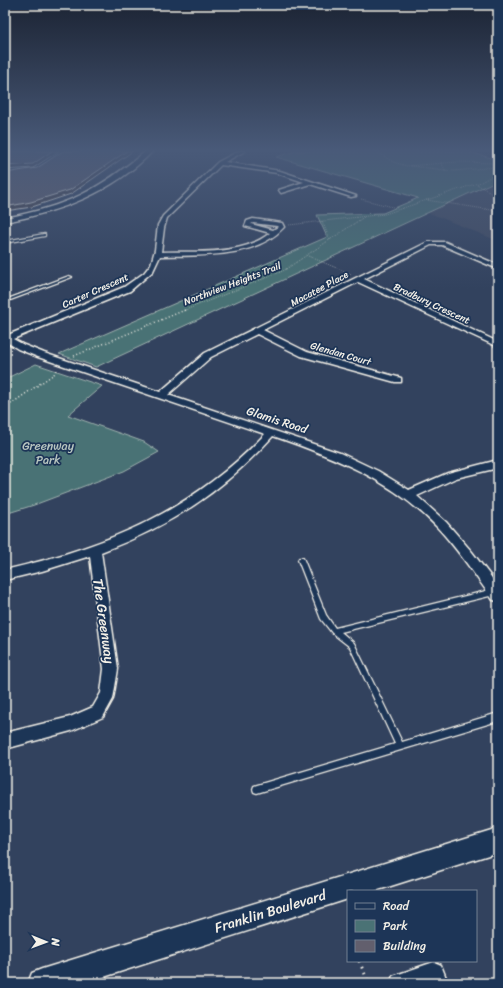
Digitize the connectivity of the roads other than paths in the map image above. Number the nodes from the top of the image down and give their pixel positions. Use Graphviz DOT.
graph roads {
  1 [pos="84,197"];
  2 [pos="185,197"];
  3 [pos="5,220"];
  4 [pos="276,233"];
  5 [pos="44,234"];
  6 [pos="5,242"];
  7 [pos="159,254"];
  8 [pos="498,267"];
  9 [pos="70,277"];
  10 [pos="358,279"];
  11 [pos="5,301"];
  12 [pos="258,331"];
  13 [pos="6,338"];
  14 [pos="498,345"];
  15 [pos="398,380"];
  16 [pos="161,396"];
  17 [pos="272,432"];
  18 [pos="498,464"];
  19 [pos="409,495"];
  20 [pos="95,550"];
  21 [pos="301,560"];
  22 [pos="5,575"];
  23 [pos="497,593"];
  24 [pos="334,631"];
  25 [pos="498,716"];
  26 [pos="5,741"];
  27 [pos="400,746"];
  28 [pos="257,788"];
  29 [pos="498,840"];
  30 [pos="42,983"];
  31 [pos="400,983"];
  32 [pos="438,983"];
  1 -- 3 [label="street"];
  2 -- 7 [label="street, Carter Crescent"];
  4 -- 4 [label="street"];
  4 -- 7 [label="street"];
  5 -- 6 [label="lane"];
  7 -- 13 [label="street, Carter Crescent"];
  8 -- 10 [label="street, Macatee Place"];
  9 -- 11 [label="lane"];
  10 -- 12 [label="street, Macatee Place"];
  10 -- 14 [label="street, Bradbury Crescent"];
  12 -- 15 [label="street, Glendan Court"];
  12 -- 16 [label="street, Macatee Place"];
  13 -- 16 [label="street, Glamis Road"];
  16 -- 17 [label="street, Glamis Road"];
  17 -- 19 [label="street, Glamis Road"];
  17 -- 20 [label="street"];
  18 -- 19 [label="street"];
  19 -- 23 [label="street, Glamis Road"];
  20 -- 22 [label="street"];
  20 -- 26 [label="street, The Greenway"];
  21 -- 24 [label="lane"];
  23 -- 24 [label="lane"];
  24 -- 27 [label="lane"];
  25 -- 27 [label="lane"];
  27 -- 28 [label="lane"];
  29 -- 30 [label="main road, Franklin Boulevard"];
  31 -- 32 [label="street"];
}
